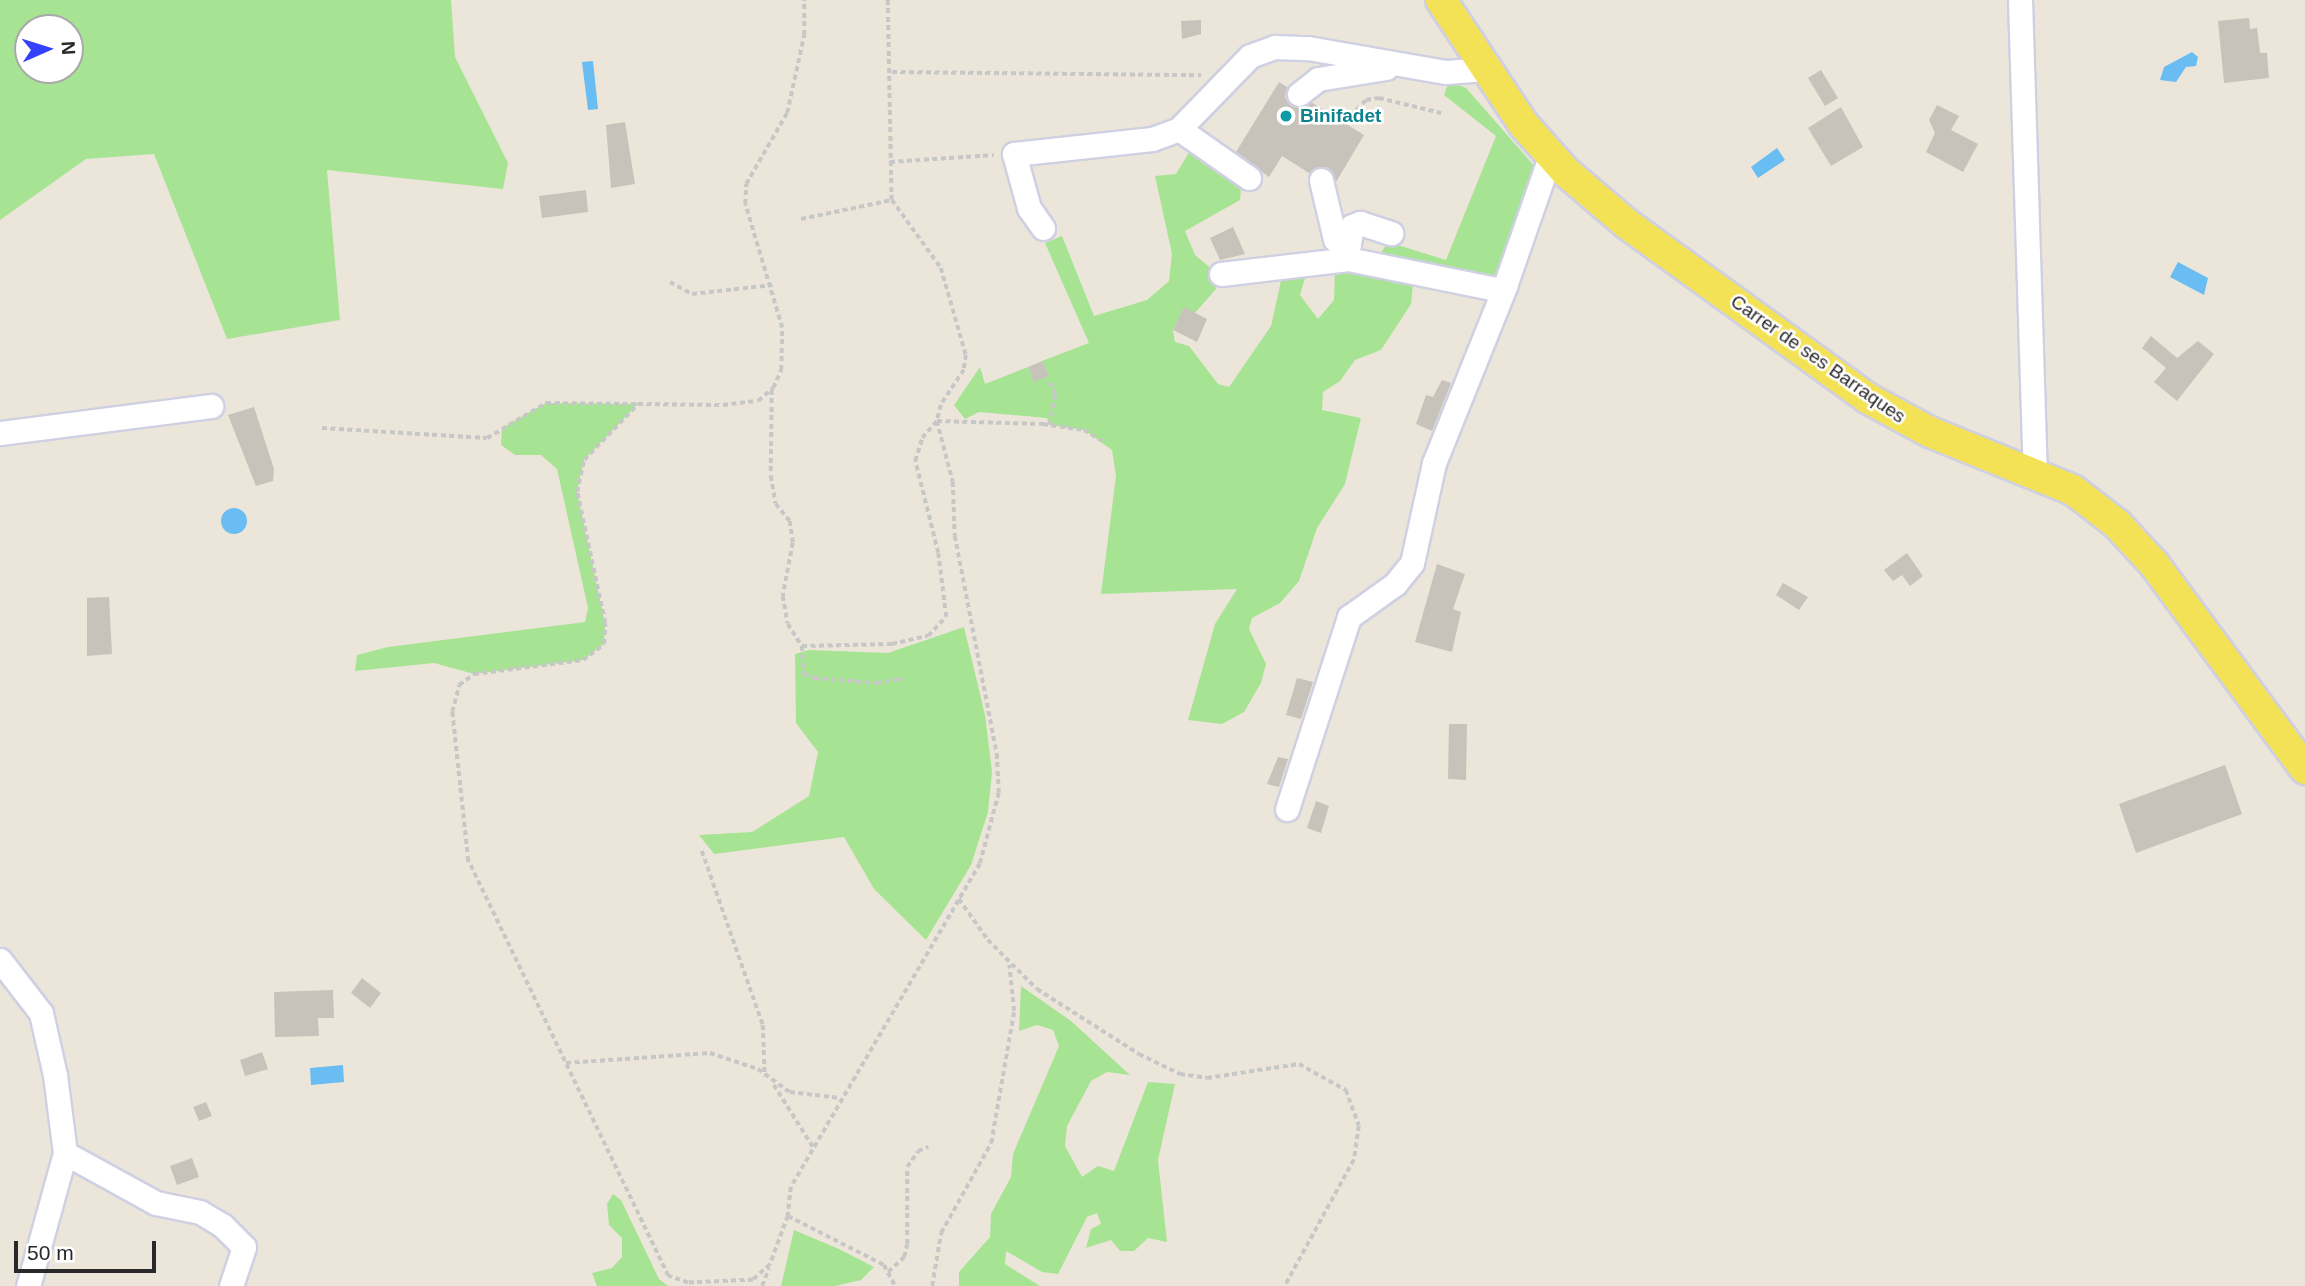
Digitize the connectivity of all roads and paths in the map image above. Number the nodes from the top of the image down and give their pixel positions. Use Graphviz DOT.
graph roads {
  1 [pos="804,0"];
  2 [pos="888,0"];
  3 [pos="1441,0"];
  4 [pos="2020,0"];
  5 [pos="1406,65"];
  6 [pos="1487,69"];
  7 [pos="892,72"];
  8 [pos="1231,76"];
  9 [pos="1299,94"];
  10 [pos="1441,113"];
  11 [pos="1344,122"];
  12 [pos="1179,129"];
  13 [pos="1014,154"];
  14 [pos="1551,155"];
  15 [pos="890,162"];
  16 [pos="1249,178"];
  17 [pos="1321,180"];
  18 [pos="892,200"];
  19 [pos="801,219"];
  20 [pos="1043,228"];
  21 [pos="1391,233"];
  22 [pos="1221,274"];
  23 [pos="670,282"];
  24 [pos="773,285"];
  25 [pos="1505,286"];
  26 [pos="1049,382"];
  27 [pos="773,388"];
  28 [pos="638,404"];
  29 [pos="211,406"];
  30 [pos="937,421"];
  31 [pos="1049,425"];
  32 [pos="321,428"];
  33 [pos="0,433"];
  34 [pos="1102,441"];
  35 [pos="2035,471"];
  36 [pos="802,646"];
  37 [pos="904,678"];
  38 [pos="2305,769"];
  39 [pos="1287,809"];
  40 [pos="702,851"];
  41 [pos="959,899"];
  42 [pos="0,960"];
  43 [pos="1009,963"];
  44 [pos="565,1063"];
  45 [pos="765,1077"];
  46 [pos="773,1084"];
  47 [pos="840,1098"];
  48 [pos="813,1147"];
  49 [pos="929,1147"];
  50 [pos="65,1153"];
  51 [pos="788,1216"];
  52 [pos="770,1265"];
  53 [pos="888,1272"];
  54 [pos="28,1286"];
  55 [pos="231,1286"];
  56 [pos="762,1286"];
  57 [pos="895,1286"];
  58 [pos="932,1286"];
  59 [pos="1285,1286"];
  1 -- 24 [label="path"];
  2 -- 7 [label="path"];
  3 -- 6 [label="main road, Carrer de ses Barraques"];
  4 -- 35 [label="street"];
  5 -- 6 [label="street"];
  5 -- 8 [label="street"];
  5 -- 9 [label="street"];
  6 -- 14 [label="main road, Carrer de ses Barraques"];
  7 -- 8 [label="path"];
  7 -- 15 [label="path"];
  8 -- 12 [label="street"];
  10 -- 11 [label="path"];
  12 -- 13 [label="street"];
  12 -- 16 [label="street"];
  13 -- 15 [label="path"];
  13 -- 20 [label="street"];
  14 -- 25 [label="street"];
  14 -- 35 [label="main road, Carrer de ses Barraques"];
  15 -- 18 [label="path"];
  17 -- 21 [label="street"];
  18 -- 19 [label="path"];
  18 -- 30 [label="path"];
  22 -- 25 [label="street"];
  23 -- 24 [label="path"];
  24 -- 27 [label="path"];
  25 -- 39 [label="street"];
  26 -- 31 [label="path"];
  27 -- 28 [label="path"];
  27 -- 36 [label="path"];
  28 -- 32 [label="path"];
  28 -- 44 [label="path"];
  29 -- 33 [label="street"];
  30 -- 31 [label="path"];
  30 -- 36 [label="path"];
  30 -- 41 [label="path"];
  31 -- 34 [label="path"];
  35 -- 38 [label="main road, Carrer de ses Barraques"];
  36 -- 37 [label="path"];
  40 -- 45 [label="path"];
  41 -- 43 [label="path"];
  41 -- 47 [label="path"];
  42 -- 50 [label="street"];
  43 -- 58 [label="path"];
  43 -- 59 [label="path"];
  44 -- 45 [label="path"];
  44 -- 52 [label="path"];
  45 -- 46 [label="path"];
  46 -- 47 [label="path"];
  46 -- 48 [label="path"];
  47 -- 48 [label="path"];
  48 -- 51 [label="path"];
  49 -- 53 [label="path"];
  50 -- 54 [label="street"];
  50 -- 55 [label="street"];
  51 -- 52 [label="path"];
  51 -- 53 [label="path"];
  52 -- 56 [label="path"];
  53 -- 57 [label="path"];
}
